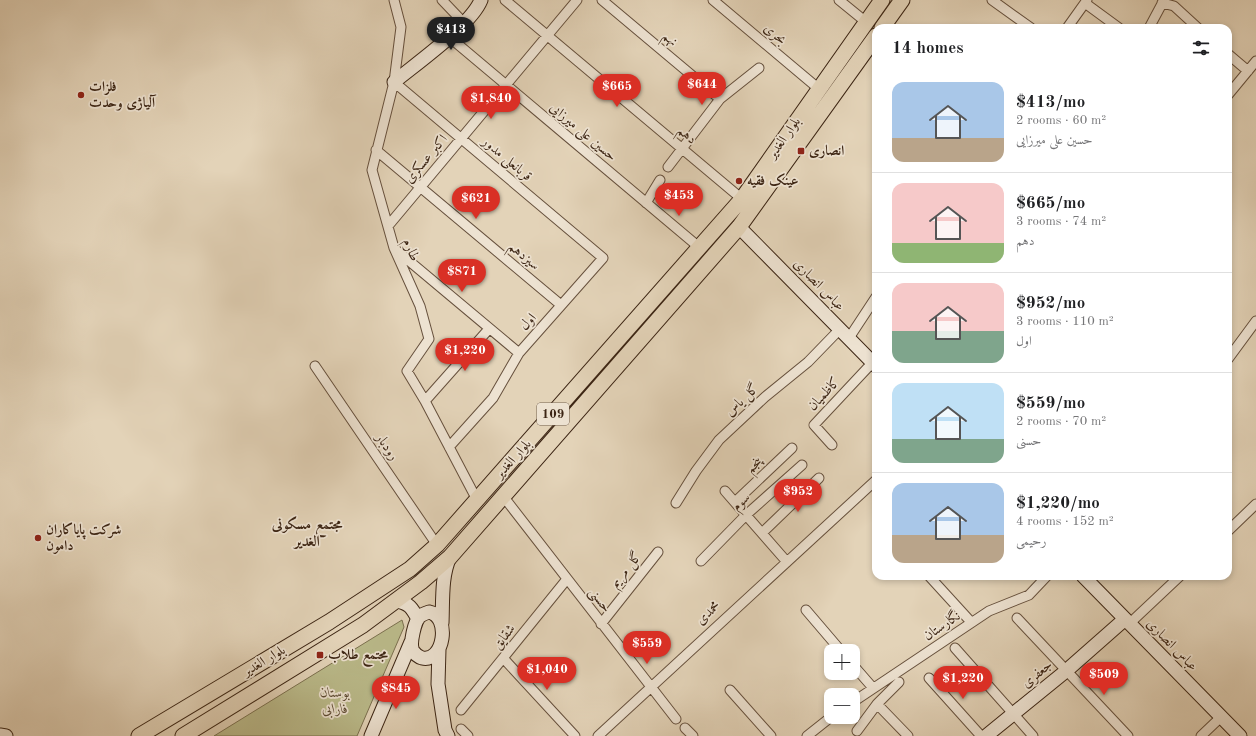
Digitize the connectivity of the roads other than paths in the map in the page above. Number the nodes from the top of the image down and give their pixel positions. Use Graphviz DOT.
graph roads {
  1 [pos="394,0"];
  2 [pos="442,0"];
  3 [pos="481,0"];
  4 [pos="505,0"];
  5 [pos="578,0"];
  6 [pos="602,0"];
  7 [pos="713,0"];
  8 [pos="839,0"];
  9 [pos="882,0"];
  10 [pos="902,0"];
  11 [pos="992,0"];
  12 [pos="1086,2"];
  13 [pos="1163,2"];
  14 [pos="866,22"];
  15 [pos="464,23"];
  16 [pos="885,24"];
  17 [pos="1025,24"];
  18 [pos="1070,24"];
  19 [pos="1114,24"];
  20 [pos="1152,24"];
  21 [pos="1194,24"];
  22 [pos="448,36"];
  23 [pos="548,36"];
  24 [pos="872,42"];
  25 [pos="1232,57"];
  26 [pos="1256,61"];
  27 [pos="759,68"];
  28 [pos="1248,71"];
  29 [pos="394,82"];
  30 [pos="506,85"];
  31 [pos="819,89"];
  32 [pos="1232,90"];
  33 [pos="720,99"];
  34 [pos="461,138"];
  35 [pos="682,149"];
  36 [pos="376,150"];
  37 [pos="668,167"];
  38 [pos="660,180"];
  39 [pos="421,187"];
  40 [pos="742,199"];
  41 [pos="646,203"];
  42 [pos="388,226"];
  43 [pos="739,227"];
  44 [pos="394,248"];
  45 [pos="700,248"];
  46 [pos="603,258"];
  47 [pos="872,303"];
  48 [pos="561,305"];
  49 [pos="1256,321"];
  50 [pos="840,329"];
  51 [pos="488,330"];
  52 [pos="849,338"];
  53 [pos="519,353"];
  54 [pos="1232,354"];
  55 [pos="872,362"];
  56 [pos="315,366"];
  57 [pos="872,366"];
  58 [pos="425,402"];
  59 [pos="832,445"];
  60 [pos="449,447"];
  61 [pos="792,448"];
  62 [pos="802,465"];
  63 [pos="819,478"];
  64 [pos="872,484"];
  65 [pos="725,491"];
  66 [pos="503,496"];
  67 [pos="477,500"];
  68 [pos="735,502"];
  69 [pos="676,503"];
  70 [pos="1256,504"];
  71 [pos="746,515"];
  72 [pos="1232,527"];
  73 [pos="762,533"];
  74 [pos="437,545"];
  75 [pos="658,552"];
  76 [pos="450,557"];
  77 [pos="701,561"];
  78 [pos="787,562"];
  79 [pos="567,579"];
  80 [pos="933,580"];
  81 [pos="1043,580"];
  82 [pos="1086,580"];
  83 [pos="1175,580"];
  84 [pos="397,601"];
  85 [pos="806,610"];
  86 [pos="1017,618"];
  87 [pos="418,619"];
  88 [pos="1127,621"];
  89 [pos="971,622"];
  90 [pos="442,623"];
  91 [pos="601,624"];
  92 [pos="411,642"];
  93 [pos="835,644"];
  94 [pos="955,648"];
  95 [pos="439,649"];
  96 [pos="424,658"];
  97 [pos="504,659"];
  98 [pos="1066,672"];
  99 [pos="860,673"];
  100 [pos="397,675"];
  101 [pos="929,678"];
  102 [pos="899,682"];
  103 [pos="438,684"];
  104 [pos="651,688"];
  105 [pos="873,688"];
  106 [pos="730,690"];
  107 [pos="860,697"];
  108 [pos="877,704"];
  109 [pos="461,710"];
  110 [pos="1012,714"];
  111 [pos="1221,717"];
  112 [pos="676,719"];
  113 [pos="824,723"];
  114 [pos="685,728"];
  115 [pos="857,731"];
  116 [pos="0,735"];
  117 [pos="6,736"];
  118 [pos="139,736"];
  119 [pos="183,736"];
  120 [pos="371,736"];
  121 [pos="448,736"];
  122 [pos="575,736"];
  123 [pos="598,736"];
  124 [pos="693,736"];
  125 [pos="771,736"];
  126 [pos="807,736"];
  127 [pos="908,736"];
  128 [pos="981,736"];
  129 [pos="986,736"];
  130 [pos="1033,736"];
  131 [pos="1128,736"];
  132 [pos="1201,736"];
  133 [pos="1240,736"];
  1 -- 29 [label="street, طارم"];
  2 -- 15 [label="street"];
  3 -- 15 [label="street"];
  4 -- 23 [label="street, دهم"];
  5 -- 23 [label="street, اکبر عسکری"];
  6 -- 33 [label="street, نهم"];
  7 -- 31 [label="street, بحری"];
  8 -- 14 [label="street"];
  9 -- 14 [label="main road, بلوار الغدیر / 109"];
  10 -- 16 [label="main road"];
  11 -- 17 [label="street"];
  12 -- 18 [label="street"];
  12 -- 19 [label="street"];
  13 -- 20 [label="street"];
  13 -- 21 [label="street"];
  14 -- 31 [label="main road, بلوار الغدیر / 109"];
  15 -- 22 [label="street"];
  22 -- 29 [label="street"];
  22 -- 30 [label="street, حسین علی میرزایی"];
  23 -- 30 [label="street, اکبر عسکری"];
  23 -- 35 [label="street, دهم"];
  24 -- 43 [label="main road, بلوار الغدیر / 109"];
  25 -- 28 [label="street"];
  26 -- 28 [label="street"];
  27 -- 33 [label="street"];
  28 -- 32 [label="street"];
  29 -- 34 [label="street, قربانعلی مدور"];
  29 -- 36 [label="street, طارم"];
  30 -- 34 [label="street, اکبر عسکری"];
  30 -- 41 [label="street, حسین علی میرزایی"];
  31 -- 40 [label="main road, بلوار الغدیر / 109"];
  33 -- 35 [label="street"];
  34 -- 39 [label="street, اکبر عسکری"];
  34 -- 46 [label="street, قربانعلی مدور"];
  35 -- 37 [label="street"];
  35 -- 40 [label="street, دهم"];
  36 -- 39 [label="street, سیزدهم"];
  36 -- 42 [label="street, طارم"];
  38 -- 41 [label="street"];
  39 -- 42 [label="street, اکبر عسکری"];
  39 -- 48 [label="street, سیزدهم"];
  40 -- 45 [label="main road, بلوار الغدیر / 109"];
  41 -- 45 [label="street, حسین علی میرزایی"];
  42 -- 44 [label="street, طارم"];
  43 -- 50 [label="street, عباس انصاری"];
  43 -- 66 [label="main road, بلوار الغدیر / 109"];
  44 -- 51 [label="street"];
  44 -- 58 [label="street, طارم"];
  45 -- 67 [label="main road, بلوار الغدیر / 109"];
  46 -- 48 [label="street, اول"];
  47 -- 52 [label="street"];
  48 -- 53 [label="street, اول"];
  49 -- 54 [label="street"];
  50 -- 52 [label="street, عباس انصاری"];
  50 -- 69 [label="street, گل یاس"];
  51 -- 53 [label="street"];
  51 -- 58 [label="street"];
  52 -- 55 [label="street, عباس انصاری"];
  53 -- 60 [label="street, اول"];
  56 -- 74 [label="street, رودبار"];
  57 -- 59 [label="street, کاظمیان"];
  58 -- 60 [label="street, طارم"];
  60 -- 67 [label="street, طارم"];
  61 -- 68 [label="street, پنجم"];
  62 -- 71 [label="street, سوم"];
  63 -- 73 [label="street"];
  64 -- 78 [label="street, محمدی"];
  65 -- 68 [label="street"];
  66 -- 76 [label="main road, بلوار الغدیر / 109"];
  66 -- 79 [label="street, حسنی"];
  67 -- 74 [label="main road, بلوار الغدیر / 109"];
  68 -- 71 [label="street"];
  70 -- 72 [label="street"];
  71 -- 73 [label="street"];
  71 -- 77 [label="street, سوم"];
  73 -- 78 [label="street"];
  74 -- 118 [label="main road, بلوار الغدیر / 109"];
  75 -- 91 [label="street, گل مریم"];
  76 -- 84 [label="main road, بلوار الغدیر / 109"];
  76 -- 90 [label="street"];
  78 -- 104 [label="street, محمدی"];
  79 -- 91 [label="street, حسنی"];
  79 -- 97 [label="street, شقایق"];
  80 -- 89 [label="street"];
  81 -- 89 [label="street, نگارستان"];
  82 -- 88 [label="street, عباس انصاری"];
  83 -- 88 [label="street"];
  84 -- 87 [label="street"];
  84 -- 119 [label="main road, بلوار الغدیر / 109"];
  85 -- 93 [label="street"];
  86 -- 98 [label="street"];
  87 -- 90 [label="street"];
  87 -- 92 [label="street"];
  88 -- 98 [label="street, جعفری"];
  88 -- 111 [label="street, عباس انصاری"];
  89 -- 105 [label="street, نگارستان"];
  90 -- 95 [label="street"];
  91 -- 104 [label="street, حسنی"];
  92 -- 96 [label="street"];
  92 -- 100 [label="street"];
  94 -- 110 [label="street"];
  95 -- 96 [label="street"];
  95 -- 103 [label="street"];
  96 -- 100 [label="street"];
  96 -- 103 [label="street"];
  97 -- 109 [label="street, شقایق"];
  97 -- 122 [label="street"];
  98 -- 110 [label="street, جعفری"];
  98 -- 131 [label="street"];
  99 -- 105 [label="street"];
  100 -- 120 [label="street"];
  101 -- 128 [label="street"];
  102 -- 108 [label="street"];
  103 -- 121 [label="street"];
  104 -- 112 [label="street, حسنی"];
  104 -- 123 [label="street, محمدی"];
  105 -- 107 [label="street, نگارستان"];
  106 -- 125 [label="street"];
  108 -- 115 [label="street"];
  108 -- 127 [label="street"];
  110 -- 129 [label="street, جعفری"];
  110 -- 130 [label="street"];
  111 -- 132 [label="street"];
  111 -- 133 [label="street, عباس انصاری"];
  113 -- 126 [label="street"];
  114 -- 124 [label="street"];
  116 -- 117 [label="street"];
}
